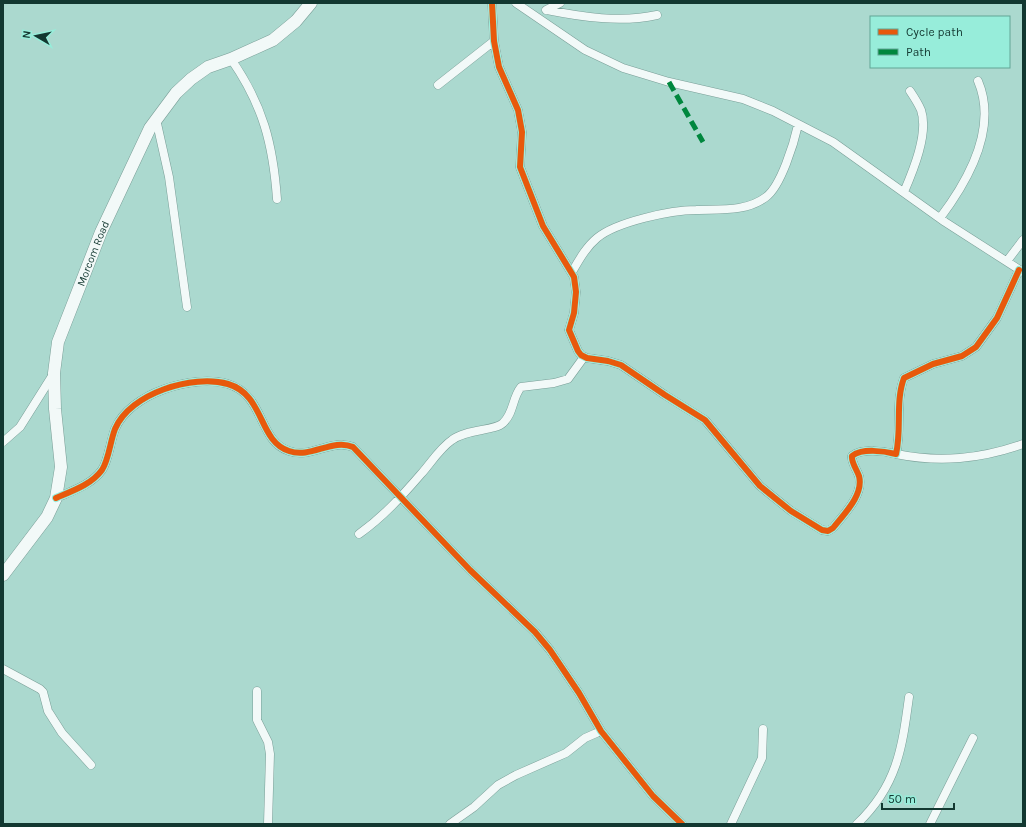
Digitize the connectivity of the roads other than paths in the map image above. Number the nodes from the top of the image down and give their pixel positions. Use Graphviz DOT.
graph roads {
  1 [pos="311,3"];
  2 [pos="492,3"];
  3 [pos="516,3"];
  4 [pos="560,3"];
  5 [pos="547,10"];
  6 [pos="535,15"];
  7 [pos="656,15"];
  8 [pos="494,41"];
  9 [pos="231,59"];
  10 [pos="978,81"];
  11 [pos="438,85"];
  12 [pos="910,91"];
  13 [pos="156,119"];
  14 [pos="798,125"];
  15 [pos="904,192"];
  16 [pos="277,199"];
  17 [pos="940,218"];
  18 [pos="1023,240"];
  19 [pos="1006,261"];
  20 [pos="1021,271"];
  21 [pos="572,272"];
  22 [pos="186,308"];
  23 [pos="584,357"];
  24 [pos="54,373"];
  25 [pos="3,442"];
  26 [pos="1023,444"];
  27 [pos="896,454"];
  28 [pos="401,497"];
  29 [pos="56,498"];
  30 [pos="359,534"];
  31 [pos="3,575"];
  32 [pos="3,669"];
  33 [pos="257,691"];
  34 [pos="909,696"];
  35 [pos="763,729"];
  36 [pos="601,731"];
  37 [pos="973,738"];
  38 [pos="91,765"];
  39 [pos="268,824"];
  40 [pos="450,824"];
  41 [pos="682,824"];
  42 [pos="731,824"];
  43 [pos="857,824"];
  44 [pos="930,824"];
  1 -- 9 [label="street, Morcom Road"];
  2 -- 8 [label="street"];
  3 -- 6 [label="street"];
  4 -- 5 [label="street"];
  5 -- 6 [label="street"];
  5 -- 7 [label="street"];
  6 -- 14 [label="street"];
  8 -- 11 [label="street"];
  8 -- 21 [label="street"];
  9 -- 13 [label="street, Morcom Road"];
  9 -- 16 [label="street"];
  10 -- 17 [label="street"];
  12 -- 15 [label="street"];
  13 -- 22 [label="street"];
  13 -- 24 [label="street, Morcom Road"];
  14 -- 15 [label="street"];
  14 -- 21 [label="street"];
  15 -- 17 [label="street"];
  17 -- 19 [label="street"];
  18 -- 19 [label="street"];
  19 -- 20 [label="street"];
  20 -- 27 [label="street"];
  21 -- 23 [label="street"];
  23 -- 27 [label="street"];
  23 -- 28 [label="street"];
  24 -- 25 [label="street"];
  24 -- 29 [label="street, Morcom Road"];
  26 -- 27 [label="street"];
  28 -- 29 [label="street"];
  28 -- 30 [label="street"];
  28 -- 36 [label="street"];
  29 -- 31 [label="street, Morcom Road"];
  32 -- 38 [label="street"];
  33 -- 39 [label="street"];
  34 -- 43 [label="street"];
  35 -- 42 [label="street"];
  36 -- 40 [label="street"];
  36 -- 41 [label="street"];
  37 -- 44 [label="street"];
}
